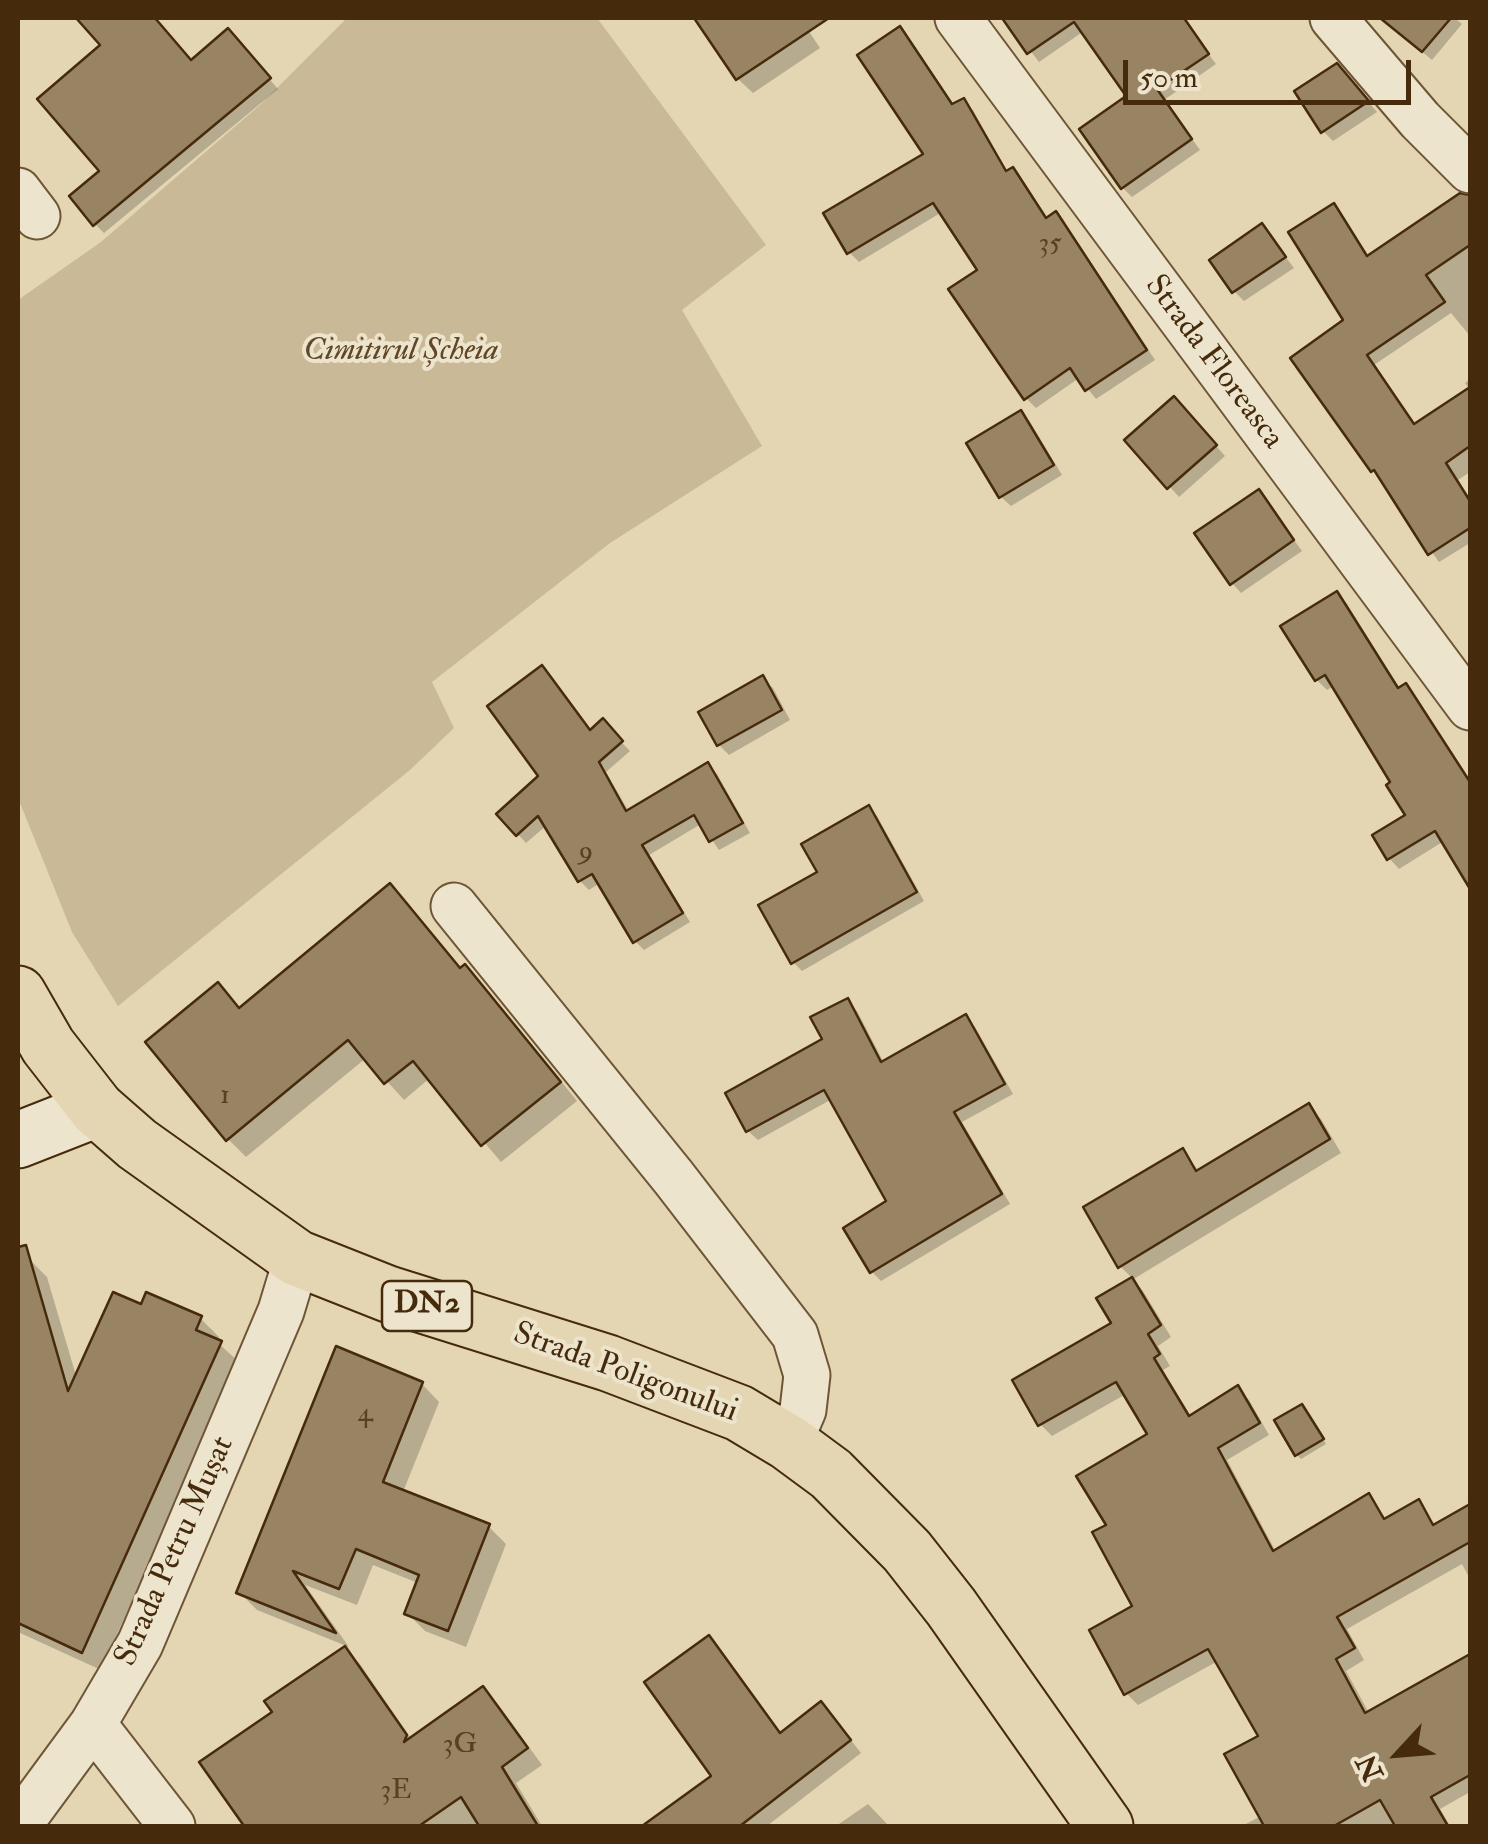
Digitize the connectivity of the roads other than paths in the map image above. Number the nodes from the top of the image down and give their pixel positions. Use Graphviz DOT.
graph roads {
  1 [pos="958,18"];
  2 [pos="1332,18"];
  3 [pos="1470,170"];
  4 [pos="1470,707"];
  5 [pos="454,906"];
  6 [pos="18,994"];
  7 [pos="97,1109"];
  8 [pos="18,1140"];
  9 [pos="296,1258"];
  10 [pos="789,1442"];
  11 [pos="93,1724"];
  12 [pos="18,1826"];
  13 [pos="172,1826"];
  14 [pos="1105,1826"];
  1 -- 4 [label="street, Strada Floreasca"];
  2 -- 3 [label="street"];
  5 -- 10 [label="street"];
  6 -- 7 [label="main road, DN2"];
  7 -- 8 [label="main road"];
  7 -- 9 [label="main road, Strada Poligonului / DN2"];
  9 -- 10 [label="main road, Strada Poligonului / DN2"];
  9 -- 11 [label="street, Strada Petru Mușat"];
  10 -- 14 [label="main road, Strada Poligonului / DN2"];
  11 -- 12 [label="street, Strada Petru Mușat"];
  11 -- 13 [label="street"];
}
